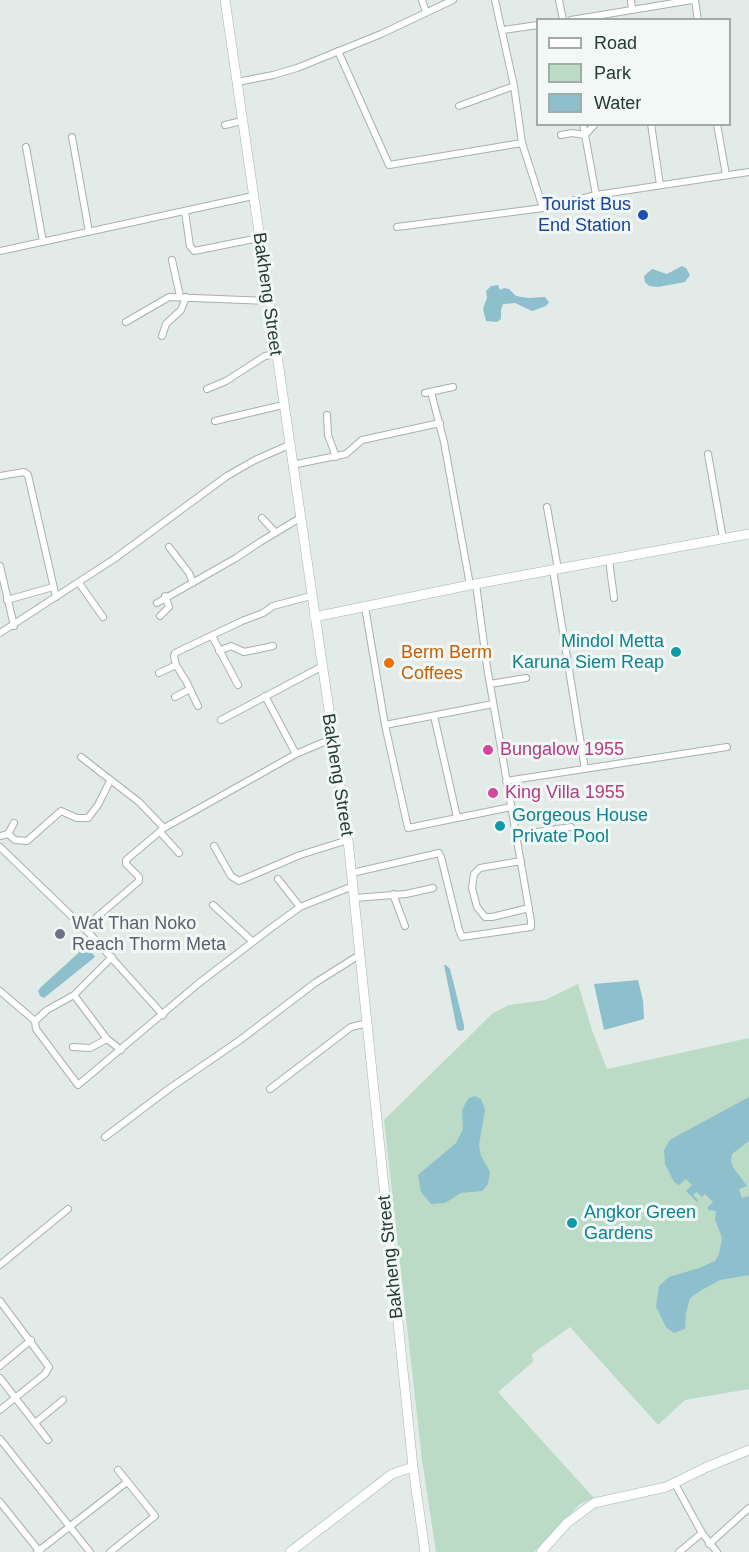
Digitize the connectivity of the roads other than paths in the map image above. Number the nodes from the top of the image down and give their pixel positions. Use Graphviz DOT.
graph roads {
  1 [pos="225,0"];
  2 [pos="422,0"];
  3 [pos="453,0"];
  4 [pos="495,0"];
  5 [pos="558,0"];
  6 [pos="631,0"];
  7 [pos="693,0"];
  8 [pos="632,10"];
  9 [pos="426,12"];
  10 [pos="562,18"];
  11 [pos="583,18"];
  12 [pos="698,18"];
  13 [pos="536,25"];
  14 [pos="503,30"];
  15 [pos="338,51"];
  16 [pos="237,82"];
  17 [pos="514,86"];
  18 [pos="459,106"];
  19 [pos="242,121"];
  20 [pos="225,125"];
  21 [pos="583,126"];
  22 [pos="593,126"];
  23 [pos="651,126"];
  24 [pos="717,126"];
  25 [pos="561,135"];
  26 [pos="585,135"];
  27 [pos="72,137"];
  28 [pos="522,144"];
  29 [pos="26,147"];
  30 [pos="749,172"];
  31 [pos="726,175"];
  32 [pos="660,185"];
  33 [pos="596,195"];
  34 [pos="253,196"];
  35 [pos="543,208"];
  36 [pos="184,212"];
  37 [pos="397,227"];
  38 [pos="89,232"];
  39 [pos="259,238"];
  40 [pos="43,242"];
  41 [pos="0,251"];
  42 [pos="172,260"];
  43 [pos="183,296"];
  44 [pos="268,301"];
  45 [pos="126,322"];
  46 [pos="162,336"];
  47 [pos="276,354"];
  48 [pos="453,387"];
  49 [pos="207,389"];
  50 [pos="283,405"];
  51 [pos="327,415"];
  52 [pos="215,421"];
  53 [pos="440,423"];
  54 [pos="289,445"];
  55 [pos="708,454"];
  56 [pos="336,457"];
  57 [pos="292,465"];
  58 [pos="0,476"];
  59 [pos="547,507"];
  60 [pos="262,518"];
  61 [pos="300,518"];
  62 [pos="275,532"];
  63 [pos="749,534"];
  64 [pos="723,539"];
  65 [pos="169,547"];
  66 [pos="609,560"];
  67 [pos="0,566"];
  68 [pos="556,569"];
  69 [pos="79,583"];
  70 [pos="193,583"];
  71 [pos="473,584"];
  72 [pos="53,587"];
  73 [pos="165,596"];
  74 [pos="311,596"];
  75 [pos="56,597"];
  76 [pos="614,598"];
  77 [pos="7,600"];
  78 [pos="157,603"];
  79 [pos="365,607"];
  80 [pos="103,616"];
  81 [pos="160,616"];
  82 [pos="314,617"];
  83 [pos="14,626"];
  84 [pos="0,633"];
  85 [pos="212,636"];
  86 [pos="273,646"];
  87 [pos="219,651"];
  88 [pos="176,665"];
  89 [pos="321,667"];
  90 [pos="159,673"];
  91 [pos="526,678"];
  92 [pos="490,684"];
  93 [pos="238,685"];
  94 [pos="190,689"];
  95 [pos="265,696"];
  96 [pos="175,698"];
  97 [pos="493,704"];
  98 [pos="198,706"];
  99 [pos="434,716"];
  100 [pos="221,720"];
  101 [pos="385,725"];
  102 [pos="331,739"];
  103 [pos="727,747"];
  104 [pos="296,754"];
  105 [pos="81,757"];
  106 [pos="585,769"];
  107 [pos="110,781"];
  108 [pos="506,781"];
  109 [pos="511,807"];
  110 [pos="457,817"];
  111 [pos="14,823"];
  112 [pos="571,827"];
  113 [pos="162,830"];
  114 [pos="8,834"];
  115 [pos="517,835"];
  116 [pos="0,836"];
  117 [pos="348,840"];
  118 [pos="214,846"];
  119 [pos="0,847"];
  120 [pos="179,853"];
  121 [pos="521,861"];
  122 [pos="352,873"];
  123 [pos="278,879"];
  124 [pos="353,886"];
  125 [pos="433,888"];
  126 [pos="393,894"];
  127 [pos="355,898"];
  128 [pos="213,905"];
  129 [pos="300,907"];
  130 [pos="529,908"];
  131 [pos="405,926"];
  132 [pos="84,928"];
  133 [pos="252,941"];
  134 [pos="361,954"];
  135 [pos="112,957"];
  136 [pos="0,991"];
  137 [pos="74,995"];
  138 [pos="163,1016"];
  139 [pos="35,1021"];
  140 [pos="368,1023"];
  141 [pos="107,1039"];
  142 [pos="74,1047"];
  143 [pos="121,1050"];
  144 [pos="270,1089"];
  145 [pos="105,1137"];
  146 [pos="68,1209"];
  147 [pos="0,1265"];
  148 [pos="0,1301"];
  149 [pos="31,1340"];
  150 [pos="0,1366"];
  151 [pos="0,1378"];
  152 [pos="15,1398"];
  153 [pos="63,1400"];
  154 [pos="0,1410"];
  155 [pos="35,1423"];
  156 [pos="0,1439"];
  157 [pos="48,1440"];
  158 [pos="749,1450"];
  159 [pos="413,1467"];
  160 [pos="118,1470"];
  161 [pos="127,1482"];
  162 [pos="675,1484"];
  163 [pos="0,1502"];
  164 [pos="749,1508"];
  165 [pos="69,1525"];
  166 [pos="702,1533"];
  167 [pos="711,1545"];
  168 [pos="39,1552"];
  169 [pos="90,1552"];
  170 [pos="110,1552"];
  171 [pos="290,1552"];
  172 [pos="425,1552"];
  173 [pos="541,1552"];
  174 [pos="679,1552"];
  175 [pos="705,1552"];
  176 [pos="717,1552"];
  1 -- 16 [label="street, Bakheng Street"];
  2 -- 9 [label="street"];
  3 -- 9 [label="street"];
  4 -- 14 [label="street"];
  5 -- 10 [label="street"];
  6 -- 8 [label="street"];
  7 -- 8 [label="street"];
  7 -- 12 [label="street"];
  8 -- 11 [label="street"];
  9 -- 15 [label="street"];
  13 -- 14 [label="street"];
  14 -- 17 [label="street"];
  15 -- 16 [label="street"];
  15 -- 28 [label="street"];
  16 -- 19 [label="street, Bakheng Street"];
  17 -- 18 [label="street"];
  17 -- 28 [label="street"];
  19 -- 20 [label="street"];
  19 -- 34 [label="street, Bakheng Street"];
  21 -- 26 [label="street"];
  22 -- 26 [label="street"];
  23 -- 32 [label="street"];
  24 -- 31 [label="street"];
  25 -- 26 [label="street"];
  26 -- 33 [label="street"];
  27 -- 38 [label="street"];
  28 -- 35 [label="street"];
  29 -- 40 [label="street"];
  30 -- 31 [label="street"];
  31 -- 32 [label="street"];
  32 -- 33 [label="street"];
  33 -- 35 [label="street"];
  34 -- 36 [label="street"];
  34 -- 39 [label="street, Bakheng Street"];
  35 -- 37 [label="street"];
  36 -- 38 [label="street"];
  36 -- 39 [label="street"];
  38 -- 40 [label="street"];
  39 -- 44 [label="street, Bakheng Street"];
  40 -- 41 [label="street"];
  42 -- 43 [label="street"];
  43 -- 44 [label="street"];
  43 -- 45 [label="street"];
  43 -- 46 [label="street"];
  44 -- 47 [label="street, Bakheng Street"];
  47 -- 49 [label="street"];
  47 -- 50 [label="street, Bakheng Street"];
  48 -- 53 [label="street"];
  50 -- 52 [label="street"];
  50 -- 54 [label="street, Bakheng Street"];
  51 -- 56 [label="street"];
  53 -- 56 [label="street"];
  53 -- 71 [label="street"];
  54 -- 57 [label="street, Bakheng Street"];
  54 -- 69 [label="street"];
  55 -- 64 [label="street"];
  56 -- 57 [label="street"];
  57 -- 61 [label="street, Bakheng Street"];
  58 -- 72 [label="street"];
  59 -- 68 [label="street"];
  60 -- 62 [label="street"];
  61 -- 62 [label="street"];
  61 -- 74 [label="street, Bakheng Street"];
  62 -- 70 [label="street"];
  63 -- 64 [label="street"];
  64 -- 66 [label="street"];
  65 -- 70 [label="street"];
  66 -- 68 [label="street"];
  66 -- 76 [label="street"];
  67 -- 77 [label="street"];
  68 -- 71 [label="street"];
  68 -- 106 [label="street"];
  69 -- 75 [label="street"];
  69 -- 80 [label="street"];
  70 -- 73 [label="street"];
  71 -- 79 [label="street"];
  71 -- 92 [label="street"];
  72 -- 75 [label="street"];
  72 -- 77 [label="street"];
  73 -- 78 [label="street"];
  73 -- 81 [label="street"];
  74 -- 82 [label="street, Bakheng Street"];
  74 -- 85 [label="street"];
  75 -- 83 [label="street"];
  77 -- 83 [label="street"];
  79 -- 82 [label="street"];
  79 -- 101 [label="street"];
  82 -- 89 [label="street, Bakheng Street"];
  83 -- 84 [label="street"];
  85 -- 87 [label="street"];
  85 -- 88 [label="street"];
  86 -- 87 [label="street"];
  87 -- 93 [label="street"];
  88 -- 90 [label="street"];
  88 -- 94 [label="street"];
  89 -- 95 [label="street"];
  89 -- 102 [label="street, Bakheng Street"];
  91 -- 92 [label="street"];
  92 -- 97 [label="street"];
  94 -- 96 [label="street"];
  94 -- 98 [label="street"];
  95 -- 100 [label="street"];
  95 -- 104 [label="street"];
  97 -- 99 [label="street"];
  97 -- 108 [label="street"];
  99 -- 101 [label="street"];
  99 -- 110 [label="street"];
  101 -- 110 [label="street"];
  102 -- 104 [label="street"];
  102 -- 117 [label="street, Bakheng Street"];
  103 -- 106 [label="street"];
  104 -- 113 [label="street"];
  105 -- 107 [label="street"];
  106 -- 108 [label="street"];
  107 -- 113 [label="street"];
  107 -- 114 [label="street"];
  108 -- 109 [label="street"];
  109 -- 110 [label="street"];
  109 -- 115 [label="street"];
  111 -- 114 [label="street"];
  112 -- 115 [label="street"];
  113 -- 120 [label="street"];
  113 -- 132 [label="street"];
  114 -- 116 [label="street"];
  115 -- 121 [label="street"];
  117 -- 118 [label="street"];
  117 -- 122 [label="street, Bakheng Street"];
  119 -- 132 [label="street"];
  121 -- 130 [label="street"];
  121 -- 130 [label="street"];
  122 -- 124 [label="street, Bakheng Street"];
  122 -- 130 [label="street"];
  123 -- 129 [label="street"];
  124 -- 127 [label="street, Bakheng Street"];
  124 -- 129 [label="street"];
  125 -- 126 [label="street"];
  126 -- 127 [label="street"];
  126 -- 131 [label="street"];
  127 -- 134 [label="street, Bakheng Street"];
  128 -- 133 [label="street"];
  129 -- 133 [label="street"];
  132 -- 135 [label="street"];
  133 -- 138 [label="street"];
  134 -- 140 [label="street, Bakheng Street"];
  134 -- 145 [label="street"];
  135 -- 137 [label="street"];
  135 -- 138 [label="street"];
  136 -- 139 [label="street"];
  137 -- 139 [label="street"];
  137 -- 141 [label="street"];
  138 -- 143 [label="street"];
  139 -- 143 [label="street"];
  140 -- 144 [label="street"];
  140 -- 159 [label="street, Bakheng Street"];
  141 -- 142 [label="street"];
  141 -- 143 [label="street"];
  146 -- 147 [label="street"];
  148 -- 149 [label="street"];
  149 -- 150 [label="street"];
  149 -- 152 [label="street"];
  151 -- 152 [label="street"];
  152 -- 154 [label="street"];
  152 -- 155 [label="street"];
  153 -- 155 [label="street"];
  155 -- 157 [label="street"];
  156 -- 165 [label="street"];
  158 -- 162 [label="street"];
  159 -- 171 [label="street"];
  159 -- 172 [label="street, Bakheng Street"];
  160 -- 161 [label="street"];
  161 -- 165 [label="street"];
  161 -- 170 [label="street"];
  162 -- 166 [label="street"];
  162 -- 173 [label="street"];
  163 -- 168 [label="street"];
  164 -- 167 [label="street"];
  165 -- 168 [label="street"];
  165 -- 169 [label="street"];
  166 -- 167 [label="street"];
  166 -- 174 [label="street"];
  167 -- 175 [label="street"];
  167 -- 176 [label="street"];
}
